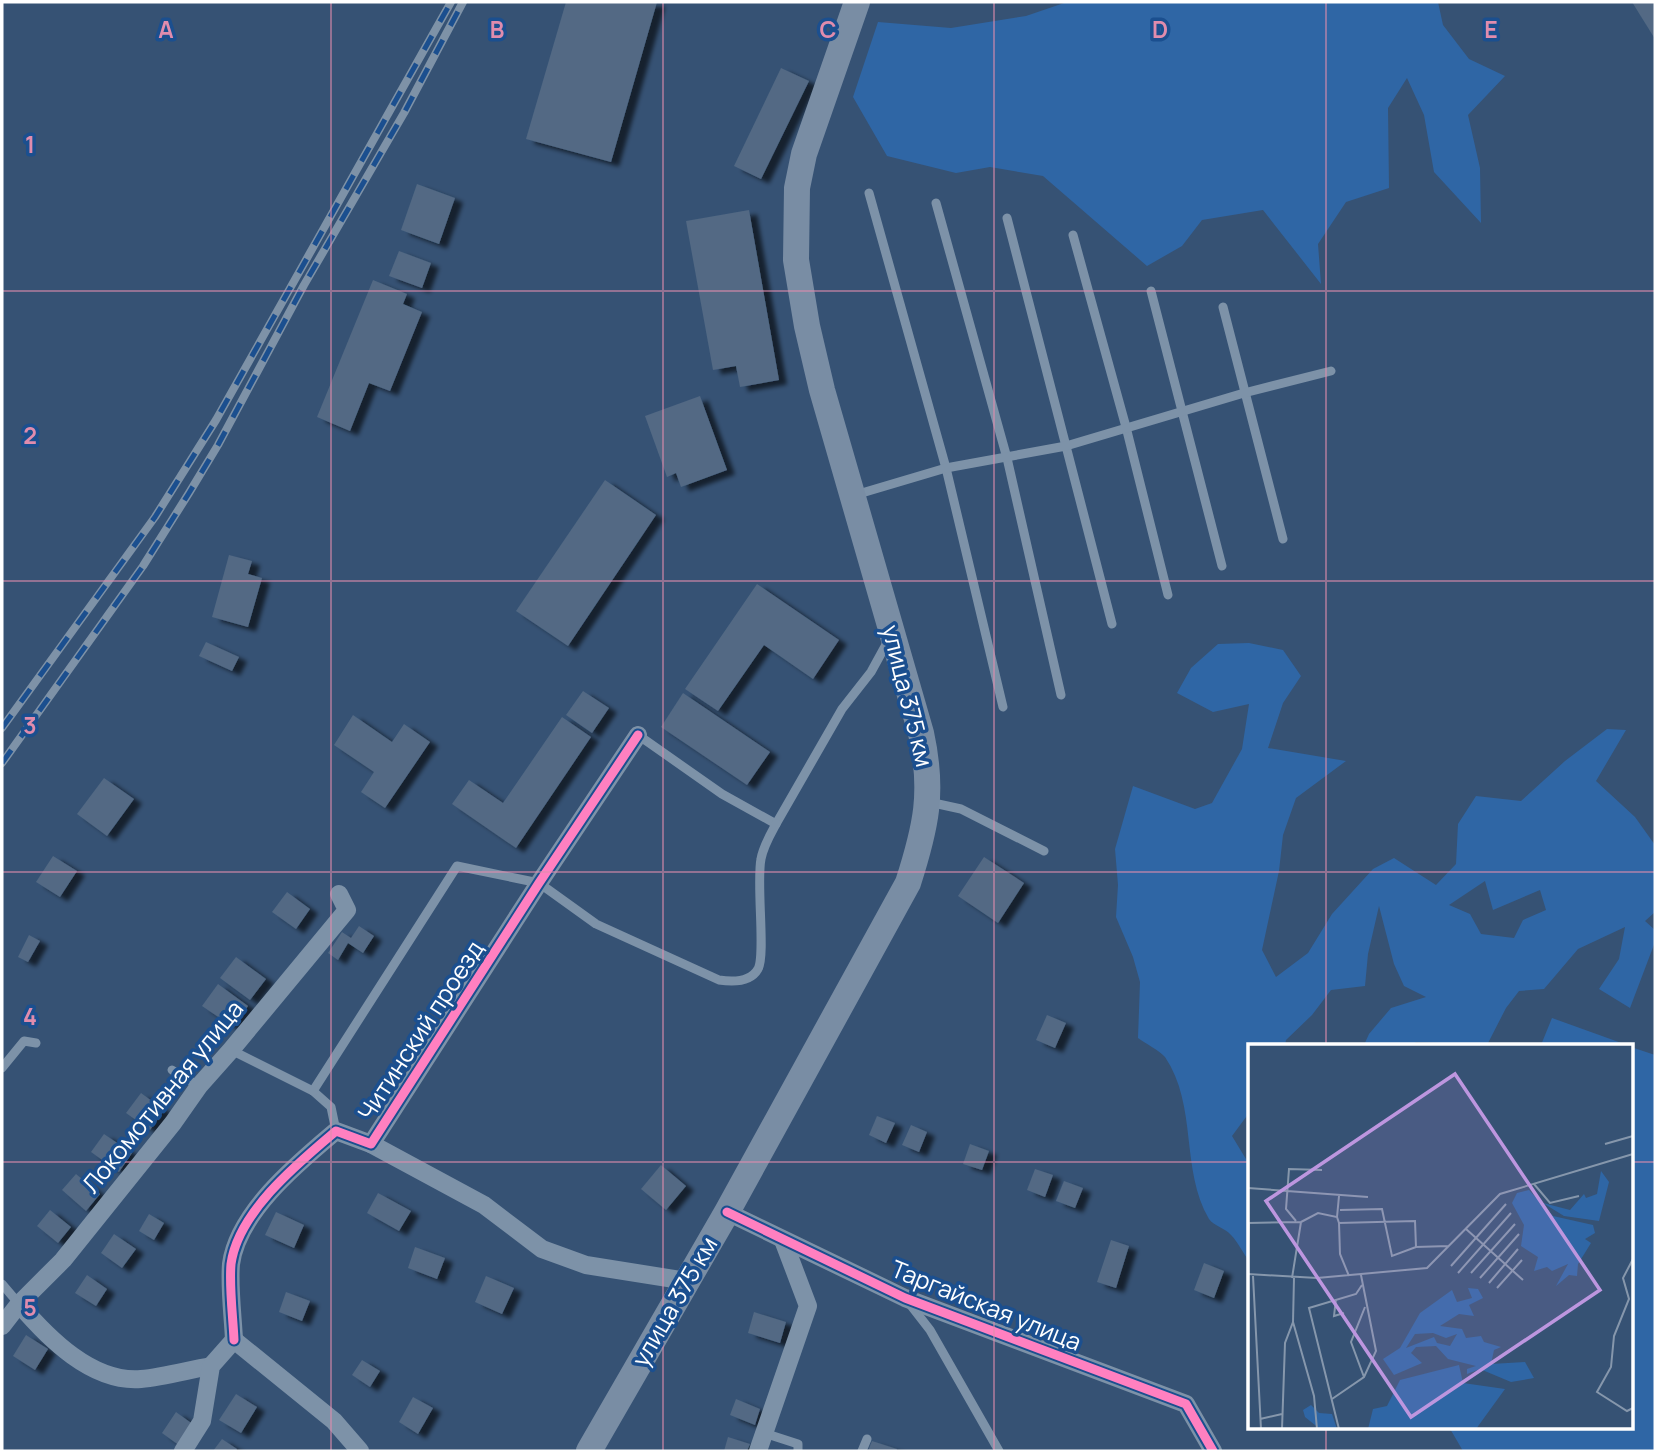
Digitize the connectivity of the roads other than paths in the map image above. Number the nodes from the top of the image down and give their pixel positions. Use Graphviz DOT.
graph roads {
  1 [pos="857,2"];
  2 [pos="869,193"];
  3 [pos="936,203"];
  4 [pos="1007,218"];
  5 [pos="1073,234"];
  6 [pos="1151,291"];
  7 [pos="1223,307"];
  8 [pos="1331,371"];
  9 [pos="1244,393"];
  10 [pos="1184,412"];
  11 [pos="1126,426"];
  12 [pos="1066,446"];
  13 [pos="1007,458"];
  14 [pos="946,468"];
  15 [pos="853,495"];
  16 [pos="1283,539"];
  17 [pos="1222,566"];
  18 [pos="1168,595"];
  19 [pos="1112,624"];
  20 [pos="892,633"];
  21 [pos="1061,695"];
  22 [pos="1003,706"];
  23 [pos="638,735"];
  24 [pos="929,802"];
  25 [pos="776,824"];
  26 [pos="1044,852"];
  27 [pos="539,883"];
  28 [pos="340,894"];
  29 [pos="36,1043"];
  30 [pos="232,1050"];
  31 [pos="2,1068"];
  32 [pos="172,1070"];
  33 [pos="199,1086"];
  34 [pos="313,1091"];
  35 [pos="336,1131"];
  36 [pos="372,1144"];
  37 [pos="727,1212"];
  38 [pos="783,1240"];
  39 [pos="687,1281"];
  40 [pos="2,1284"];
  41 [pos="905,1297"];
  42 [pos="19,1304"];
  43 [pos="2,1326"];
  44 [pos="234,1340"];
  45 [pos="211,1366"];
  46 [pos="764,1433"];
  47 [pos="867,1439"];
  48 [pos="183,1451"];
  49 [pos="360,1451"];
  50 [pos="589,1451"];
  51 [pos="758,1451"];
  52 [pos="798,1451"];
  53 [pos="862,1451"];
  54 [pos="999,1451"];
  55 [pos="1213,1451"];
  1 -- 15 [label="main road, улица 375 км"];
  2 -- 14 [label="lane"];
  3 -- 13 [label="lane"];
  4 -- 12 [label="lane"];
  5 -- 11 [label="lane"];
  6 -- 10 [label="lane"];
  7 -- 9 [label="lane"];
  8 -- 9 [label="lane"];
  9 -- 10 [label="lane"];
  9 -- 16 [label="lane"];
  10 -- 11 [label="lane"];
  10 -- 17 [label="lane"];
  11 -- 12 [label="lane"];
  11 -- 18 [label="lane"];
  12 -- 13 [label="lane"];
  12 -- 19 [label="lane"];
  13 -- 14 [label="lane"];
  13 -- 21 [label="lane"];
  14 -- 15 [label="lane"];
  14 -- 22 [label="lane"];
  15 -- 20 [label="main road, улица 375 км"];
  20 -- 24 [label="main road, улица 375 км"];
  20 -- 25 [label="lane"];
  23 -- 25 [label="lane"];
  23 -- 27 [label="street, Читинский проезд"];
  24 -- 26 [label="lane"];
  24 -- 37 [label="main road, улица 375 км"];
  25 -- 27 [label="lane"];
  27 -- 34 [label="lane"];
  27 -- 36 [label="street, Читинский проезд"];
  28 -- 30 [label="street, Локомотивная улица"];
  29 -- 31 [label="lane"];
  30 -- 33 [label="street, Локомотивная улица"];
  30 -- 34 [label="lane"];
  32 -- 33 [label="lane"];
  33 -- 42 [label="street, Локомотивная улица"];
  34 -- 35 [label="lane"];
  35 -- 36 [label="street, Читинский проезд"];
  35 -- 44 [label="street, Читинский проезд"];
  36 -- 39 [label="street"];
  37 -- 38 [label="street, Таргайская улица"];
  37 -- 39 [label="main road, улица 375 км"];
  38 -- 41 [label="street, Таргайская улица"];
  38 -- 46 [label="street"];
  39 -- 50 [label="main road, улица 375 км"];
  40 -- 42 [label="lane"];
  41 -- 54 [label="lane"];
  41 -- 55 [label="street, Таргайская улица"];
  42 -- 43 [label="street, Локомотивная улица"];
  42 -- 45 [label="street"];
  44 -- 45 [label="street"];
  44 -- 49 [label="street"];
  45 -- 48 [label="street"];
  46 -- 51 [label="street"];
  46 -- 52 [label="lane"];
  47 -- 53 [label="lane"];
}
